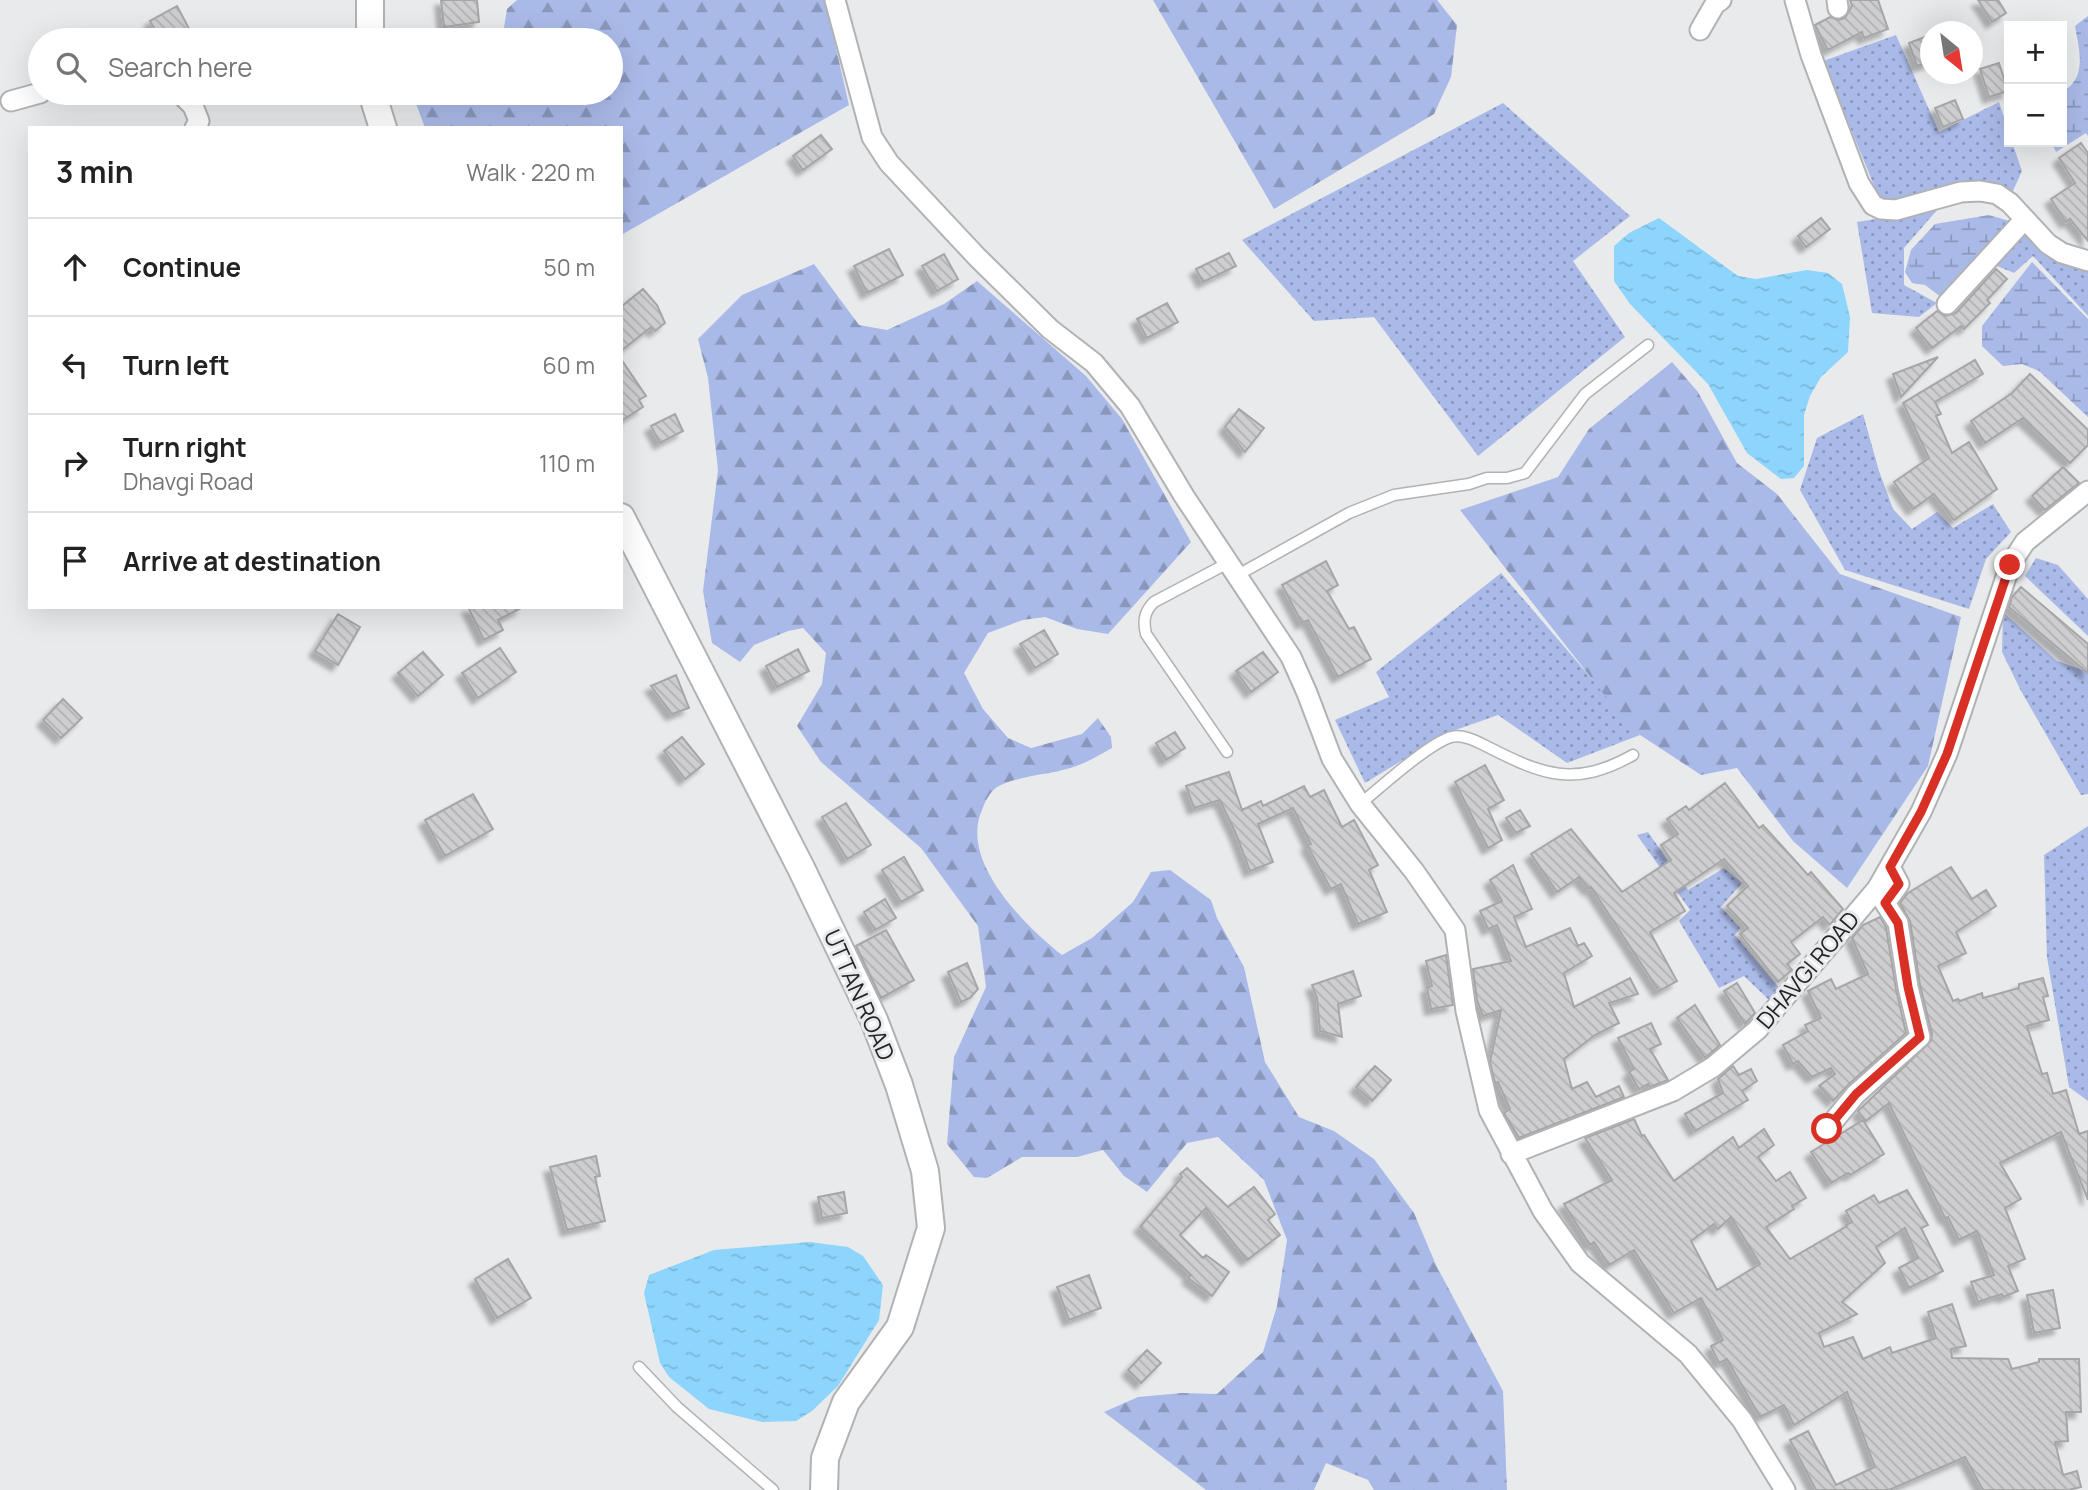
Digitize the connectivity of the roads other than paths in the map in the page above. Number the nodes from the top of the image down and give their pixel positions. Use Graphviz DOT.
graph roads {
  1 [pos="370,0"];
  2 [pos="835,0"];
  3 [pos="1795,0"];
  4 [pos="1716,1"];
  5 [pos="370,28"];
  6 [pos="1700,30"];
  7 [pos="28,94"];
  8 [pos="6,97"];
  9 [pos="192,105"];
  10 [pos="376,105"];
  11 [pos="196,126"];
  12 [pos="382,126"];
  13 [pos="2025,219"];
  14 [pos="2088,261"];
  15 [pos="1947,304"];
  16 [pos="1648,345"];
  17 [pos="2088,491"];
  18 [pos="623,521"];
  19 [pos="1232,569"];
  20 [pos="1227,752"];
  21 [pos="1633,755"];
  22 [pos="1360,804"];
  23 [pos="1890,867"];
  24 [pos="1827,1129"];
  25 [pos="1511,1154"];
  26 [pos="639,1367"];
  27 [pos="773,1490"];
  28 [pos="824,1490"];
  29 [pos="1785,1490"];
  1 -- 5 [label="main road"];
  2 -- 19 [label="street"];
  3 -- 13 [label="street"];
  4 -- 6 [label="street"];
  7 -- 8 [label="street"];
  9 -- 11 [label="street"];
  10 -- 12 [label="main road"];
  13 -- 14 [label="street"];
  13 -- 15 [label="street"];
  16 -- 19 [label="lane"];
  17 -- 23 [label="street, DHAVGI ROAD"];
  18 -- 28 [label="main road, UTTAN ROAD"];
  19 -- 20 [label="lane"];
  19 -- 22 [label="street"];
  21 -- 22 [label="lane"];
  22 -- 25 [label="street"];
  23 -- 24 [label="street"];
  23 -- 25 [label="street, DHAVGI ROAD"];
  25 -- 29 [label="street"];
  26 -- 27 [label="lane"];
}
